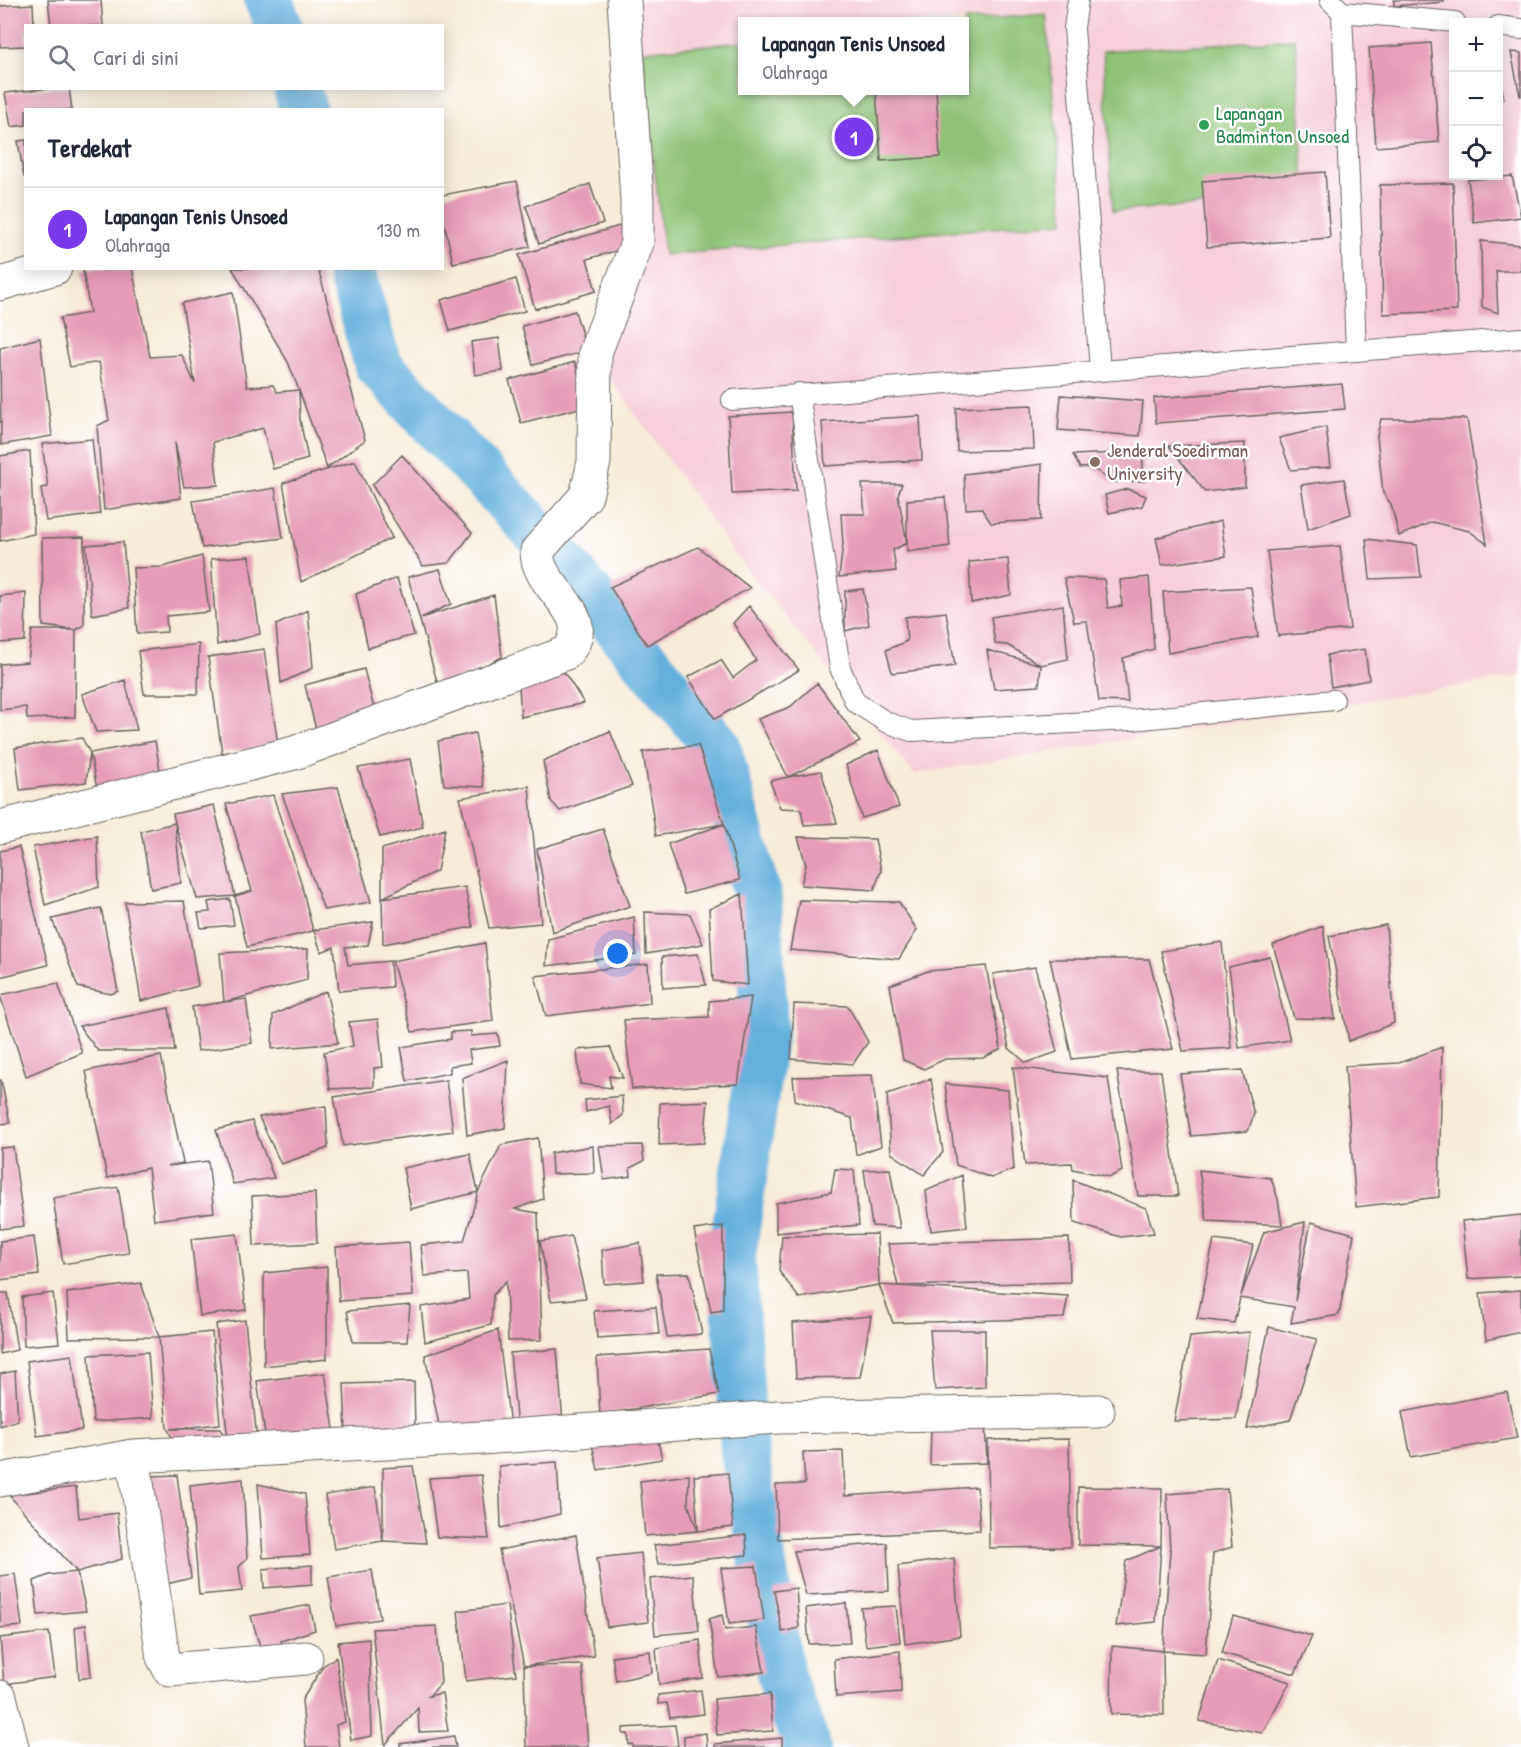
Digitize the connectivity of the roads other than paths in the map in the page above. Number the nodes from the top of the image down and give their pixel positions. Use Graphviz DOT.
graph roads {
  1 [pos="624,0"];
  2 [pos="1078,0"];
  3 [pos="1336,6"];
  4 [pos="1449,21"];
  5 [pos="1503,26"];
  6 [pos="1521,28"];
  7 [pos="48,270"];
  8 [pos="0,284"];
  9 [pos="1521,338"];
  10 [pos="1356,350"];
  11 [pos="1100,370"];
  12 [pos="799,393"];
  13 [pos="732,400"];
  14 [pos="1334,700"];
  15 [pos="0,827"];
  16 [pos="1098,1411"];
  17 [pos="133,1456"];
  18 [pos="0,1480"];
  19 [pos="306,1658"];
  20 [pos="0,1697"];
  21 [pos="12,1747"];
  1 -- 15 [label="street"];
  2 -- 11 [label="lane"];
  3 -- 4 [label="lane"];
  3 -- 10 [label="lane"];
  5 -- 6 [label="lane"];
  7 -- 8 [label="street"];
  9 -- 10 [label="lane"];
  10 -- 11 [label="lane"];
  11 -- 12 [label="lane"];
  12 -- 13 [label="lane"];
  12 -- 14 [label="lane"];
  16 -- 17 [label="street"];
  17 -- 18 [label="street"];
  17 -- 19 [label="street"];
  20 -- 21 [label="street"];
}
